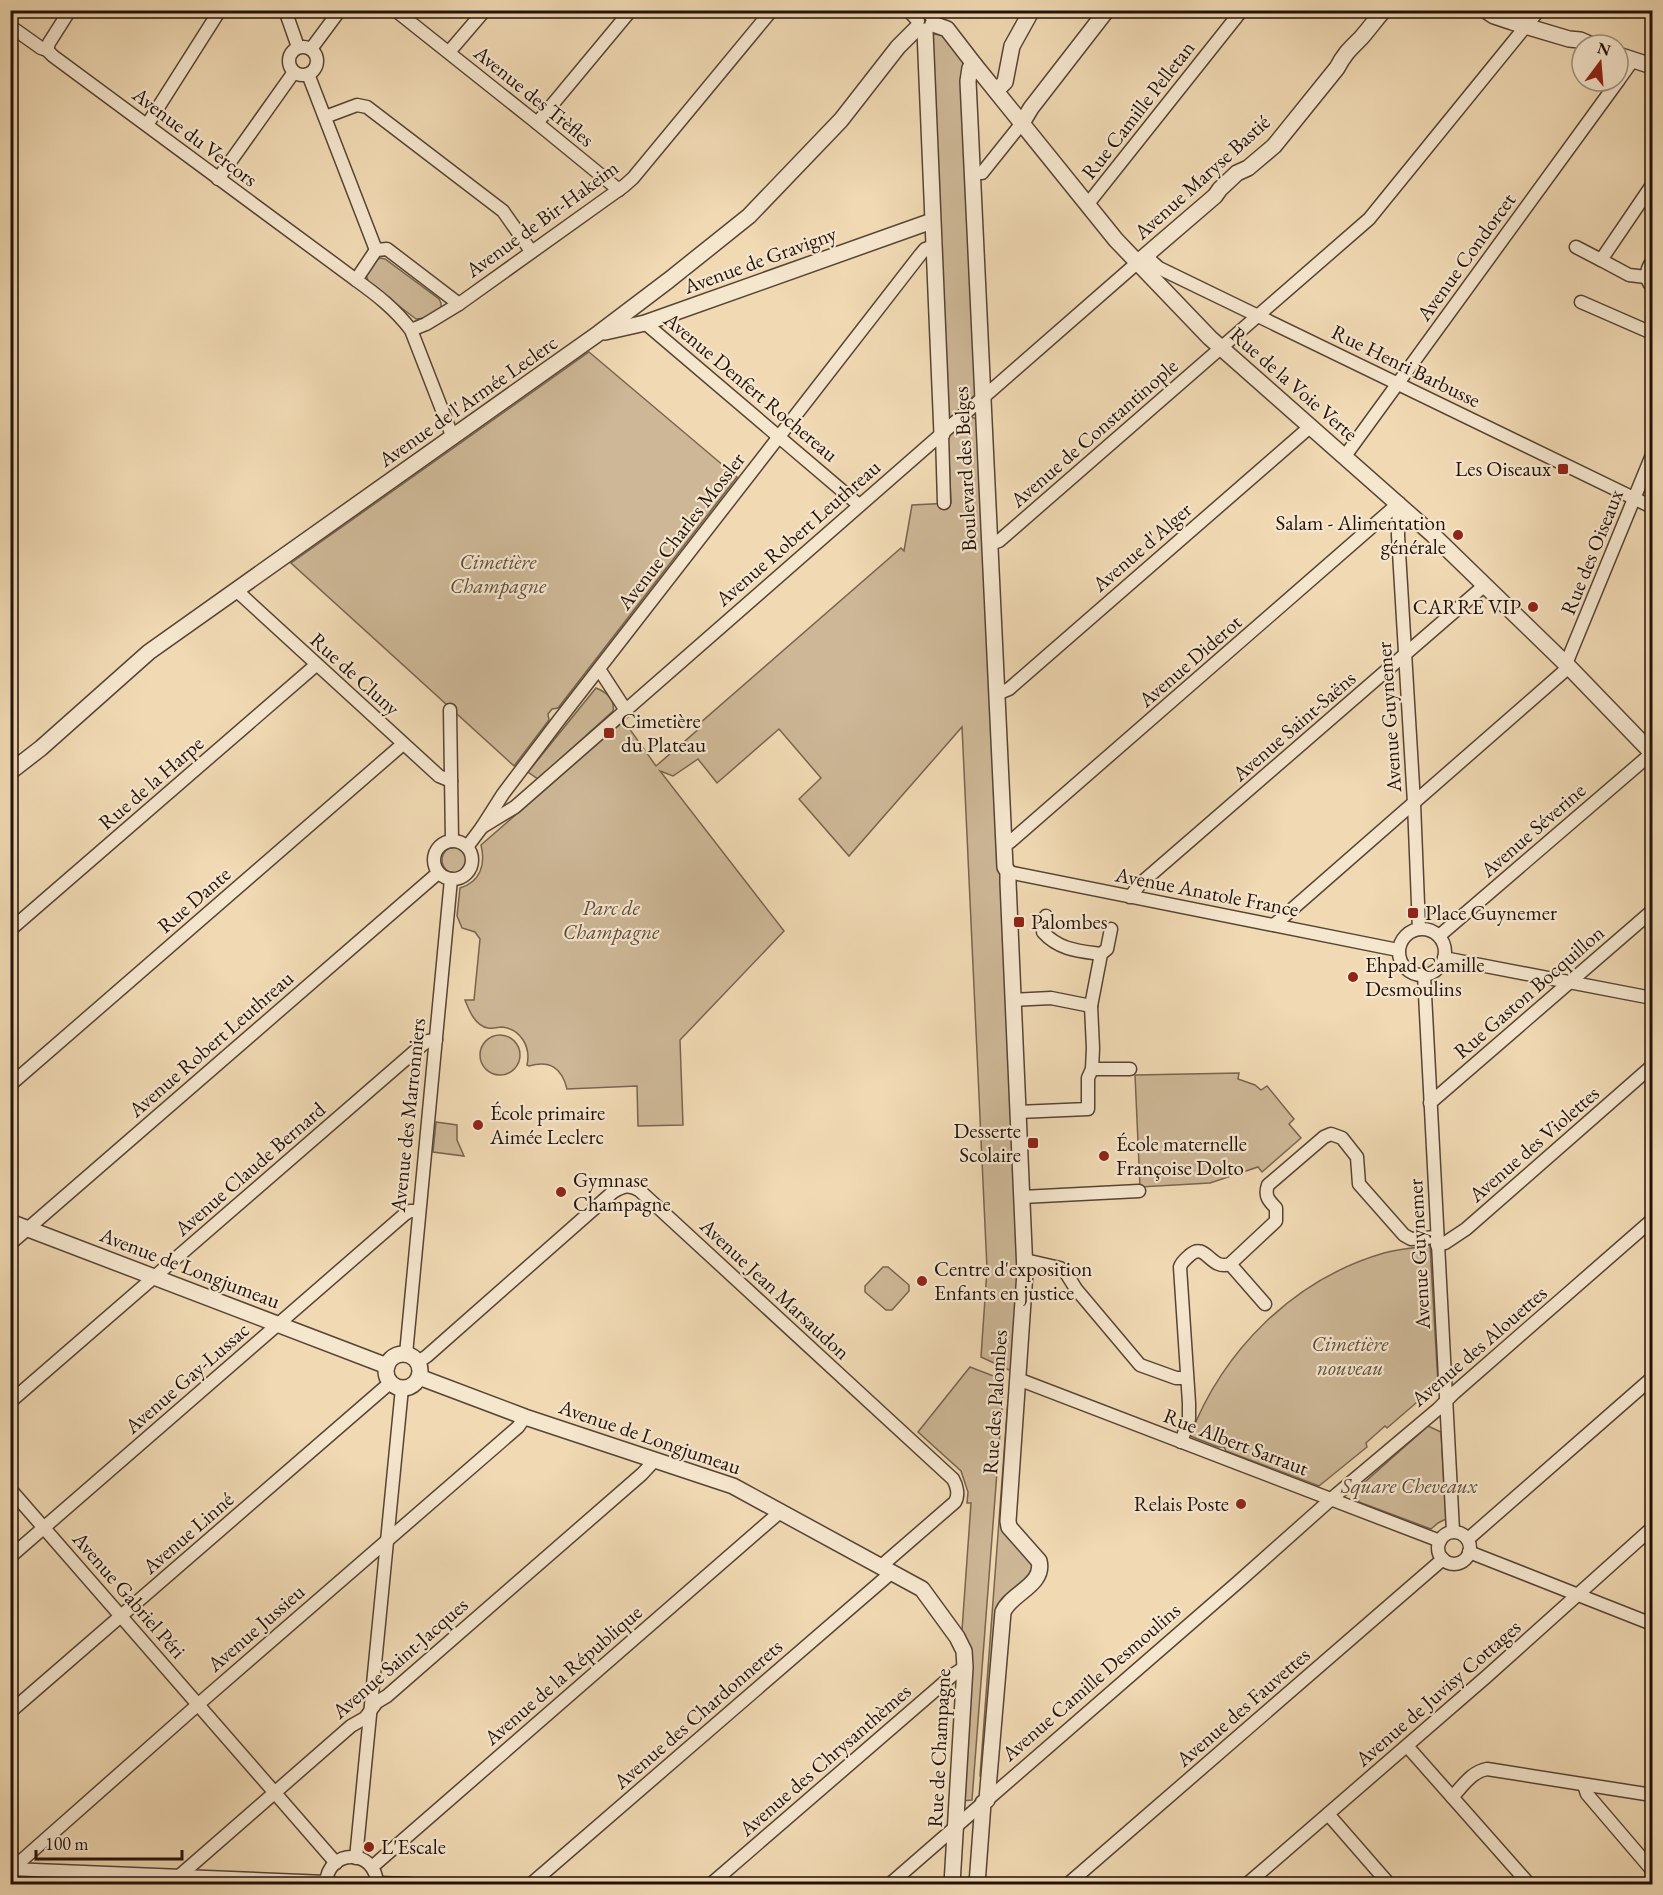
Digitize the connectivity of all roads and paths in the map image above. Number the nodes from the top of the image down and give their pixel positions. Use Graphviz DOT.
graph roads {
  1 [pos="70,10"];
  2 [pos="220,10"];
  3 [pos="285,10"];
  4 [pos="340,10"];
  5 [pos="395,10"];
  6 [pos="485,10"];
  7 [pos="631,10"];
  8 [pos="772,10"];
  9 [pos="908,10"];
  10 [pos="1032,10"];
  11 [pos="1107,10"];
  12 [pos="1242,10"];
  13 [pos="1384,10"];
  14 [pos="1485,10"];
  15 [pos="1539,10"];
  16 [pos="926,22"];
  17 [pos="1527,25"];
  18 [pos="10,26"];
  19 [pos="1570,39"];
  20 [pos="305,48"];
  21 [pos="47,50"];
  22 [pos="449,52"];
  23 [pos="1630,59"];
  24 [pos="974,64"];
  25 [pos="1653,66"];
  26 [pos="294,72"];
  27 [pos="308,74"];
  28 [pos="996,91"];
  29 [pos="1609,93"];
  30 [pos="325,117"];
  31 [pos="537,123"];
  32 [pos="1022,123"];
  33 [pos="147,125"];
  34 [pos="973,173"];
  35 [pos="218,178"];
  36 [pos="1653,185"];
  37 [pos="619,190"];
  38 [pos="1087,206"];
  39 [pos="932,221"];
  40 [pos="933,246"];
  41 [pos="1576,247"];
  42 [pos="376,250"];
  43 [pos="531,251"];
  44 [pos="1143,259"];
  45 [pos="1601,260"];
  46 [pos="1653,261"];
  47 [pos="356,280"];
  48 [pos="1649,282"];
  49 [pos="1581,302"];
  50 [pos="459,304"];
  51 [pos="1258,315"];
  52 [pos="645,323"];
  53 [pos="411,330"];
  54 [pos="599,333"];
  55 [pos="1653,333"];
  56 [pos="1221,348"];
  57 [pos="1398,383"];
  58 [pos="983,398"];
  59 [pos="1311,426"];
  60 [pos="942,434"];
  61 [pos="779,437"];
  62 [pos="453,438"];
  63 [pos="1653,455"];
  64 [pos="1345,456"];
  65 [pos="1635,499"];
  66 [pos="944,503"];
  67 [pos="1399,503"];
  68 [pos="859,505"];
  69 [pos="1653,507"];
  70 [pos="990,544"];
  71 [pos="1485,585"];
  72 [pos="237,591"];
  73 [pos="1405,656"];
  74 [pos="316,665"];
  75 [pos="1568,665"];
  76 [pos="599,669"];
  77 [pos="997,694"];
  78 [pos="625,709"];
  79 [pos="450,710"];
  80 [pos="403,744"];
  81 [pos="1653,753"];
  82 [pos="10,772"];
  83 [pos="451,781"];
  84 [pos="1414,803"];
  85 [pos="482,828"];
  86 [pos="452,841"];
  87 [pos="1004,844"];
  88 [pos="467,847"];
  89 [pos="1008,872"];
  90 [pos="438,873"];
  91 [pos="451,879"];
  92 [pos="1130,897"];
  93 [pos="1653,911"];
  94 [pos="1046,916"];
  95 [pos="1274,925"];
  96 [pos="1111,928"];
  97 [pos="1419,929"];
  98 [pos="10,930"];
  99 [pos="1439,936"];
  100 [pos="1398,950"];
  101 [pos="1101,954"];
  102 [pos="1444,958"];
  103 [pos="1424,975"];
  104 [pos="1570,982"];
  105 [pos="1653,998"];
  106 [pos="1013,1000"];
  107 [pos="1091,1006"];
  108 [pos="436,1040"];
  109 [pos="1653,1066"];
  110 [pos="1131,1069"];
  111 [pos="1092,1070"];
  112 [pos="10,1085"];
  113 [pos="1430,1103"];
  114 [pos="1018,1112"];
  115 [pos="1139,1191"];
  116 [pos="1022,1197"];
  117 [pos="419,1211"];
  118 [pos="1653,1220"];
  119 [pos="10,1222"];
  120 [pos="28,1229"];
  121 [pos="1437,1241"];
  122 [pos="10,1244"];
  123 [pos="1025,1260"];
  124 [pos="1230,1264"];
  125 [pos="155,1276"];
  126 [pos="1265,1304"];
  127 [pos="279,1324"];
  128 [pos="414,1364"];
  129 [pos="387,1366"];
  130 [pos="1187,1378"];
  131 [pos="1653,1378"];
  132 [pos="1018,1379"];
  133 [pos="397,1385"];
  134 [pos="1447,1399"];
  135 [pos="10,1402"];
  136 [pos="525,1416"];
  137 [pos="1181,1442"];
  138 [pos="655,1460"];
  139 [pos="10,1489"];
  140 [pos="1330,1499"];
  141 [pos="780,1512"];
  142 [pos="44,1528"];
  143 [pos="1653,1528"];
  144 [pos="1454,1531"];
  145 [pos="387,1540"];
  146 [pos="1440,1541"];
  147 [pos="1468,1546"];
  148 [pos="10,1557"];
  149 [pos="1443,1558"];
  150 [pos="886,1570"];
  151 [pos="1237,1583"];
  152 [pos="1579,1595"];
  153 [pos="121,1616"];
  154 [pos="1653,1624"];
  155 [pos="966,1667"];
  156 [pos="198,1705"];
  157 [pos="371,1710"];
  158 [pos="10,1712"];
  159 [pos="1407,1746"];
  160 [pos="1584,1785"];
  161 [pos="275,1792"];
  162 [pos="1653,1795"];
  163 [pos="1452,1797"];
  164 [pos="980,1805"];
  165 [pos="1328,1814"];
  166 [pos="956,1828"];
  167 [pos="356,1858"];
  168 [pos="336,1863"];
  169 [pos="372,1867"];
  170 [pos="10,1868"];
  171 [pos="1653,1870"];
  172 [pos="180,1876"];
  173 [pos="326,1883"];
  174 [pos="170,1884"];
  175 [pos="377,1884"];
  176 [pos="411,1884"];
  177 [pos="531,1884"];
  178 [pos="711,1884"];
  179 [pos="890,1884"];
  180 [pos="952,1884"];
  181 [pos="977,1884"];
  182 [pos="1068,1884"];
  183 [pos="1247,1884"];
  184 [pos="1389,1884"];
  185 [pos="1529,1884"];
  1 -- 21 [label="street"];
  2 -- 33 [label="street"];
  3 -- 20 [label="street"];
  4 -- 20 [label="street"];
  5 -- 22 [label="street, Avenue des Trèfles"];
  6 -- 22 [label="street"];
  7 -- 31 [label="street"];
  8 -- 37 [label="street, Avenue de Bir-Hakeim"];
  9 -- 16 [label="street"];
  10 -- 28 [label="street"];
  11 -- 32 [label="street"];
  12 -- 38 [label="street, Rue Camille Pelletan"];
  13 -- 44 [label="street, Avenue Maryse Bastié"];
  14 -- 17 [label="street"];
  15 -- 17 [label="street, Avenue de Constantinople"];
  16 -- 24 [label="street, Rue de la Voie Verte"];
  16 -- 39 [label="street, Boulevard des Belges"];
  16 -- 54 [label="street, Avenue de l'Armée Leclerc"];
  17 -- 19 [label="street"];
  17 -- 51 [label="street, Avenue de Constantinople"];
  18 -- 21 [label="street, Avenue du Vercors"];
  20 -- 26 [label="street"];
  20 -- 27 [label="street"];
  21 -- 33 [label="street, Avenue du Vercors"];
  22 -- 31 [label="street, Avenue des Trèfles"];
  23 -- 25 [label="street"];
  24 -- 28 [label="street, Rue de la Voie Verte"];
  24 -- 34 [label="street, Boulevard des Belges"];
  26 -- 27 [label="street"];
  26 -- 35 [label="street"];
  27 -- 30 [label="street"];
  28 -- 32 [label="street, Rue de la Voie Verte"];
  29 -- 57 [label="street, Avenue Condorcet"];
  30 -- 42 [label="street"];
  30 -- 43 [label="street"];
  31 -- 37 [label="street, Avenue des Trèfles"];
  32 -- 34 [label="street"];
  32 -- 38 [label="street, Rue de la Voie Verte"];
  33 -- 35 [label="street, Avenue du Vercors"];
  34 -- 58 [label="street, Boulevard des Belges"];
  35 -- 47 [label="street, Avenue du Vercors"];
  36 -- 45 [label="street"];
  37 -- 43 [label="street, Avenue de Bir-Hakeim"];
  38 -- 44 [label="street, Rue de la Voie Verte"];
  39 -- 40 [label="street, Boulevard des Belges"];
  39 -- 52 [label="street, Avenue de Gravigny"];
  40 -- 60 [label="street, Boulevard des Belges"];
  40 -- 61 [label="street, Avenue Charles Mossler"];
  41 -- 45 [label="street"];
  42 -- 47 [label="street"];
  42 -- 50 [label="street"];
  43 -- 50 [label="street, Avenue de Bir-Hakeim"];
  44 -- 51 [label="street, Rue Henri Barbusse"];
  44 -- 56 [label="street, Rue de la Voie Verte"];
  44 -- 58 [label="street, Avenue Robert Leuthreau"];
  45 -- 48 [label="street"];
  46 -- 48 [label="street"];
  47 -- 53 [label="street, Avenue du Vercors"];
  49 -- 55 [label="street"];
  50 -- 53 [label="street, Avenue de Bir-Hakeim"];
  51 -- 56 [label="street, Avenue de Constantinople"];
  51 -- 57 [label="street, Rue Henri Barbusse"];
  52 -- 54 [label="street, Avenue de Gravigny"];
  52 -- 61 [label="street, Avenue Denfert Rochereau"];
  53 -- 62 [label="street"];
  54 -- 62 [label="street, Avenue de l'Armée Leclerc"];
  56 -- 59 [label="street, Rue de la Voie Verte"];
  56 -- 70 [label="street, Avenue de Constantinople"];
  57 -- 64 [label="street, Avenue Condorcet"];
  57 -- 65 [label="street, Rue Henri Barbusse"];
  58 -- 60 [label="street, Avenue Robert Leuthreau"];
  58 -- 70 [label="street, Boulevard des Belges"];
  59 -- 64 [label="street, Rue de la Voie Verte"];
  59 -- 77 [label="street, Avenue d'Alger"];
  60 -- 66 [label="street, Boulevard des Belges"];
  60 -- 68 [label="street, Avenue Robert Leuthreau"];
  61 -- 68 [label="street, Avenue Denfert Rochereau"];
  61 -- 76 [label="street, Avenue Charles Mossler"];
  62 -- 72 [label="street, Avenue de l'Armée Leclerc"];
  63 -- 65 [label="street, Rue des Oiseaux"];
  64 -- 67 [label="street, Rue de la Voie Verte"];
  65 -- 69 [label="street, Rue Henri Barbusse"];
  65 -- 75 [label="street, Rue des Oiseaux"];
  67 -- 71 [label="street, Rue de la Voie Verte"];
  67 -- 73 [label="street, Avenue Guynemer"];
  67 -- 87 [label="street, Avenue Diderot"];
  68 -- 78 [label="street, Avenue Robert Leuthreau"];
  70 -- 77 [label="street, Boulevard des Belges"];
  71 -- 73 [label="street, Avenue Saint-Saëns"];
  71 -- 75 [label="street, Rue de la Voie Verte"];
  72 -- 74 [label="street, Rue de Cluny"];
  72 -- 82 [label="street, Avenue de l'Armée Leclerc"];
  73 -- 84 [label="street, Avenue Guynemer"];
  73 -- 92 [label="street, Avenue Saint-Saëns"];
  74 -- 80 [label="street, Rue de Cluny"];
  74 -- 98 [label="street, Rue de la Harpe"];
  75 -- 81 [label="street, Rue de la Voie Verte"];
  75 -- 84 [label="street"];
  76 -- 78 [label="street"];
  76 -- 85 [label="street, Avenue Charles Mossler"];
  77 -- 87 [label="street, Boulevard des Belges"];
  78 -- 85 [label="street, Avenue Robert Leuthreau"];
  79 -- 83 [label="street"];
  80 -- 83 [label="street, Rue de Cluny"];
  80 -- 112 [label="street, Rue Dante"];
  81 -- 99 [label="street, Avenue Séverine"];
  83 -- 86 [label="street"];
  84 -- 95 [label="street"];
  84 -- 97 [label="street, Avenue Guynemer"];
  85 -- 88 [label="street, Avenue Charles Mossler"];
  86 -- 88 [label="street"];
  86 -- 90 [label="street"];
  87 -- 89 [label="street, Boulevard des Belges"];
  88 -- 91 [label="street"];
  89 -- 92 [label="street, Avenue Anatole France"];
  89 -- 106 [label="street, Rue des Palombes"];
  90 -- 91 [label="street"];
  90 -- 120 [label="street, Avenue Robert Leuthreau"];
  91 -- 108 [label="street, Avenue des Marronniers"];
  92 -- 95 [label="street, Avenue Anatole France"];
  93 -- 104 [label="street, Rue Gaston Bocquillon"];
  94 -- 101 [label="street"];
  95 -- 100 [label="street, Avenue Anatole France"];
  96 -- 101 [label="street"];
  97 -- 99 [label="street"];
  97 -- 100 [label="street"];
  99 -- 102 [label="street"];
  100 -- 103 [label="street"];
  101 -- 107 [label="street"];
  102 -- 103 [label="street"];
  102 -- 104 [label="street"];
  103 -- 113 [label="street, Avenue Guynemer"];
  104 -- 105 [label="street"];
  104 -- 113 [label="street, Rue Gaston Bocquillon"];
  106 -- 107 [label="street"];
  106 -- 114 [label="street, Rue des Palombes"];
  107 -- 111 [label="street"];
  108 -- 117 [label="street, Avenue des Marronniers"];
  108 -- 125 [label="street, Avenue Claude Bernard"];
  109 -- 121 [label="street, Avenue des Violettes"];
  110 -- 111 [label="street"];
  111 -- 114 [label="street"];
  113 -- 121 [label="street, Avenue Guynemer"];
  114 -- 116 [label="street, Rue des Palombes"];
  115 -- 116 [label="street"];
  116 -- 123 [label="street, Rue des Palombes"];
  117 -- 127 [label="street, Avenue Gay-Lussac"];
  117 -- 128 [label="street, Avenue des Marronniers"];
  118 -- 134 [label="street, Avenue des Alouettes"];
  119 -- 120 [label="street, Avenue de Longjumeau"];
  120 -- 122 [label="street, Avenue Robert Leuthreau"];
  120 -- 125 [label="street, Avenue de Longjumeau"];
  121 -- 124 [label="street"];
  121 -- 134 [label="street, Avenue Guynemer"];
  123 -- 130 [label="street"];
  123 -- 132 [label="street, Rue des Palombes"];
  124 -- 126 [label="street"];
  124 -- 130 [label="street"];
  125 -- 127 [label="street, Avenue de Longjumeau"];
  125 -- 135 [label="street, Avenue Claude Bernard"];
  127 -- 129 [label="street, Avenue de Longjumeau"];
  127 -- 142 [label="street, Avenue Gay-Lussac"];
  128 -- 129 [label="street"];
  128 -- 133 [label="street"];
  128 -- 136 [label="street, Avenue de Longjumeau"];
  128 -- 150 [label="street, Avenue Jean Marsaudon"];
  129 -- 133 [label="street"];
  130 -- 137 [label="street"];
  131 -- 147 [label="street"];
  132 -- 137 [label="street, Rue Albert Sarraut"];
  132 -- 164 [label="street, Rue des Palombes"];
  133 -- 145 [label="street"];
  133 -- 153 [label="street, Avenue Linné"];
  134 -- 140 [label="street, Avenue des Alouettes"];
  134 -- 144 [label="street, Avenue Guynemer"];
  136 -- 138 [label="street, Avenue de Longjumeau"];
  136 -- 145 [label="street, Avenue Jussieu"];
  137 -- 140 [label="street, Rue Albert Sarraut"];
  138 -- 141 [label="street, Avenue de Longjumeau"];
  138 -- 157 [label="street, Avenue Saint-Jacques"];
  139 -- 142 [label="street, Avenue Gabriel Péri"];
  140 -- 146 [label="street, Rue Albert Sarraut"];
  140 -- 151 [label="street, Avenue des Alouettes"];
  141 -- 150 [label="street, Avenue de Longjumeau"];
  141 -- 169 [label="street, Avenue de la République"];
  142 -- 148 [label="street, Avenue Gay-Lussac"];
  142 -- 153 [label="street, Avenue Gabriel Péri"];
  143 -- 152 [label="street, Avenue de Juvisy Cottages"];
  144 -- 146 [label="street"];
  144 -- 147 [label="street"];
  145 -- 156 [label="street, Avenue Jussieu"];
  145 -- 157 [label="street"];
  146 -- 149 [label="street"];
  147 -- 149 [label="street"];
  147 -- 152 [label="street"];
  149 -- 182 [label="street, Avenue des Fauvettes"];
  150 -- 155 [label="street, Rue de Champagne"];
  150 -- 177 [label="street, Avenue des Chardonnerets"];
  151 -- 164 [label="street, Avenue Camille Desmoulins"];
  152 -- 154 [label="street"];
  152 -- 159 [label="street, Avenue de Juvisy Cottages"];
  153 -- 156 [label="street, Avenue Gabriel Péri"];
  153 -- 158 [label="street, Avenue Linné"];
  155 -- 166 [label="street, Rue de Champagne"];
  155 -- 178 [label="street, Avenue des Chrysanthèmes"];
  156 -- 161 [label="street, Avenue Gabriel Péri"];
  156 -- 170 [label="street, Avenue Jussieu"];
  157 -- 161 [label="street, Avenue Saint-Jacques"];
  157 -- 167 [label="street"];
  159 -- 163 [label="street"];
  159 -- 165 [label="street, Avenue de Juvisy Cottages"];
  160 -- 162 [label="street"];
  160 -- 163 [label="street"];
  160 -- 171 [label="street"];
  161 -- 168 [label="street, Avenue Gabriel Péri"];
  161 -- 172 [label="street, Avenue Saint-Jacques"];
  163 -- 185 [label="street"];
  164 -- 166 [label="street, Avenue Camille Desmoulins"];
  164 -- 181 [label="street, Rue des Palombes"];
  165 -- 183 [label="street, Avenue de Juvisy Cottages"];
  165 -- 184 [label="street"];
  166 -- 179 [label="street, Avenue Camille Desmoulins"];
  166 -- 180 [label="street, Rue de Champagne"];
  167 -- 168 [label="street"];
  167 -- 169 [label="street"];
  168 -- 173 [label="street"];
  169 -- 175 [label="street"];
  170 -- 172 [label="street"];
  172 -- 173 [label="street"];
  172 -- 174 [label="street, Avenue Saint-Jacques"];
  175 -- 176 [label="street"];
}
